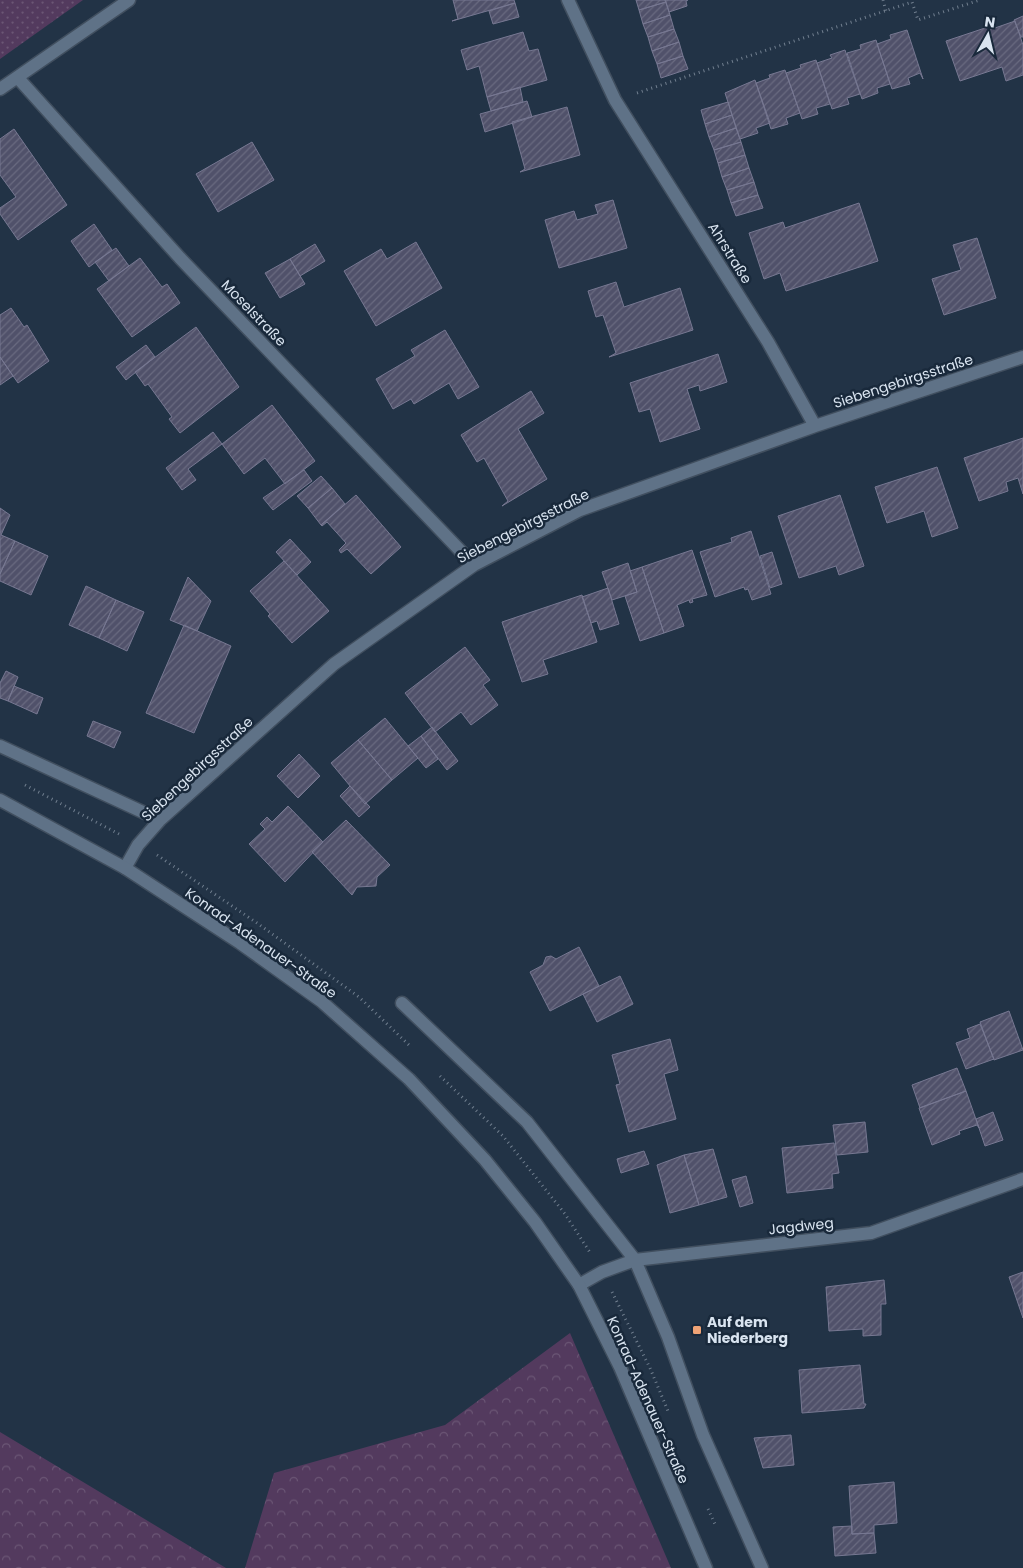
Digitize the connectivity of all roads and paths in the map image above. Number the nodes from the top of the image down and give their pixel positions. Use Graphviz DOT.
graph roads {
  1 [pos="129,0"];
  2 [pos="568,0"];
  3 [pos="883,0"];
  4 [pos="980,0"];
  5 [pos="886,11"];
  6 [pos="18,78"];
  7 [pos="0,89"];
  8 [pos="615,100"];
  9 [pos="1023,357"];
  10 [pos="815,426"];
  11 [pos="474,566"];
  12 [pos="0,746"];
  13 [pos="0,800"];
  14 [pos="160,820"];
  15 [pos="125,868"];
  16 [pos="402,1003"];
  17 [pos="1023,1179"];
  18 [pos="635,1260"];
  19 [pos="579,1285"];
  20 [pos="706,1568"];
  21 [pos="762,1568"];
  1 -- 6 [label="street"];
  2 -- 8 [label="street, Ahrstraße"];
  3 -- 5 [label="path"];
  4 -- 5 [label="path"];
  5 -- 8 [label="path"];
  6 -- 7 [label="street"];
  6 -- 11 [label="street, Moselstraße"];
  8 -- 10 [label="street, Ahrstraße"];
  9 -- 10 [label="street, Siebengebirgsstraße"];
  10 -- 11 [label="street, Siebengebirgsstraße"];
  11 -- 14 [label="street, Siebengebirgsstraße"];
  12 -- 14 [label="street"];
  13 -- 15 [label="street, Konrad-Adenauer-Straße"];
  14 -- 15 [label="street, Siebengebirgsstraße"];
  15 -- 19 [label="street, Konrad-Adenauer-Straße"];
  16 -- 18 [label="street"];
  17 -- 18 [label="street, Jagdweg"];
  18 -- 19 [label="street, Jagdweg"];
  18 -- 21 [label="street"];
  19 -- 20 [label="street, Konrad-Adenauer-Straße"];
}
